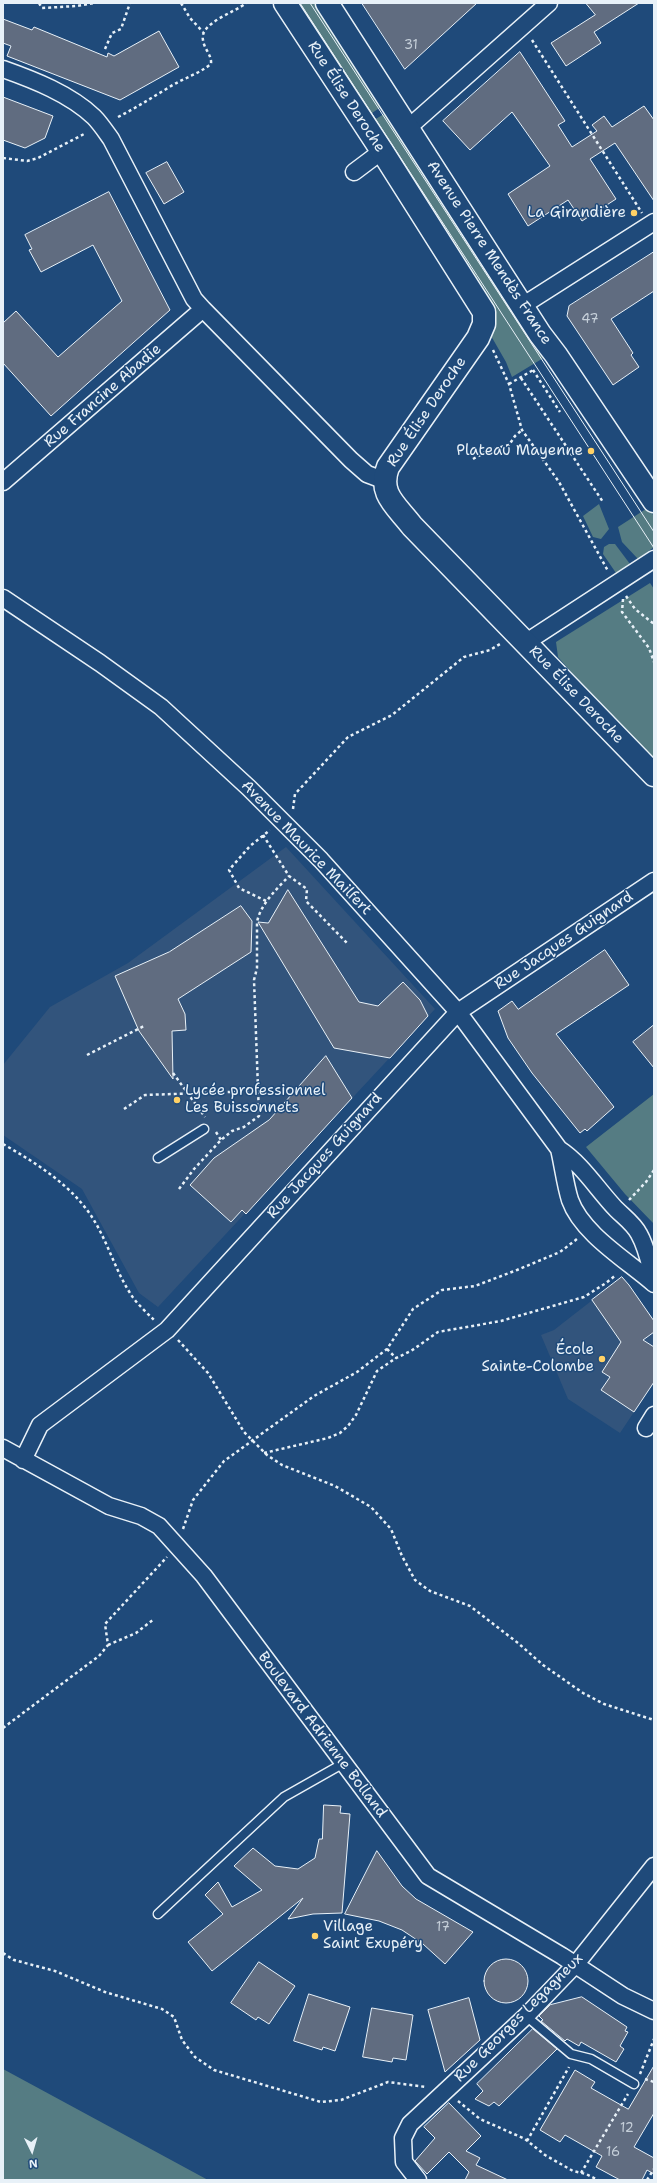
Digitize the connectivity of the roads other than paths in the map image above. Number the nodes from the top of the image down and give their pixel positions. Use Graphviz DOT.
graph roads {
  1 [pos="285,3"];
  2 [pos="326,3"];
  3 [pos="549,3"];
  4 [pos="3,69"];
  5 [pos="408,128"];
  6 [pos="382,151"];
  7 [pos="354,172"];
  8 [pos="648,218"];
  9 [pos="522,306"];
  10 [pos="203,309"];
  11 [pos="383,480"];
  12 [pos="3,482"];
  13 [pos="654,501"];
  14 [pos="654,559"];
  15 [pos="3,598"];
  16 [pos="519,636"];
  17 [pos="654,775"];
  18 [pos="654,881"];
  19 [pos="458,1012"];
  20 [pos="204,1128"];
  21 [pos="559,1149"];
  22 [pos="158,1158"];
  23 [pos="654,1280"];
  24 [pos="654,1284"];
  25 [pos="654,1415"];
  26 [pos="646,1428"];
  27 [pos="3,1448"];
  28 [pos="23,1460"];
  29 [pos="344,1763"];
  30 [pos="654,1866"];
  31 [pos="158,1914"];
  32 [pos="576,1964"];
  33 [pos="654,2011"];
  34 [pos="526,2016"];
  35 [pos="634,2084"];
  36 [pos="418,2180"];
  1 -- 6 [label="main road, Rue Élise Deroche"];
  2 -- 5 [label="main road, Avenue Pierre Mendès France"];
  3 -- 5 [label="street"];
  4 -- 10 [label="street"];
  5 -- 9 [label="main road, Avenue Pierre Mendès France"];
  6 -- 7 [label="street"];
  6 -- 11 [label="main road, Rue Élise Deroche"];
  8 -- 9 [label="street"];
  9 -- 13 [label="main road, Avenue Pierre Mendès France"];
  10 -- 11 [label="street"];
  10 -- 12 [label="street, Rue Francine Abadie"];
  11 -- 16 [label="main road, Rue Élise Deroche"];
  14 -- 16 [label="street"];
  15 -- 19 [label="street, Avenue Maurice Mailfert"];
  16 -- 17 [label="main road, Rue Élise Deroche"];
  18 -- 19 [label="street, Rue Jacques Guignard"];
  19 -- 21 [label="street, Avenue Maurice Mailfert"];
  19 -- 28 [label="street, Rue Jacques Guignard"];
  20 -- 22 [label="lane"];
  21 -- 23 [label="street, Avenue Maurice Mailfert"];
  21 -- 24 [label="street, Avenue Maurice Mailfert"];
  25 -- 26 [label="street"];
  27 -- 28 [label="street, Boulevard Adrienne Bolland"];
  28 -- 29 [label="street, Boulevard Adrienne Bolland"];
  29 -- 31 [label="lane"];
  29 -- 32 [label="street, Boulevard Adrienne Bolland"];
  30 -- 32 [label="street, Rue Georges Legagneux"];
  32 -- 33 [label="street, Boulevard Adrienne Bolland"];
  32 -- 34 [label="street, Rue Georges Legagneux"];
  34 -- 35 [label="lane"];
  34 -- 36 [label="street, Rue Georges Legagneux"];
}
